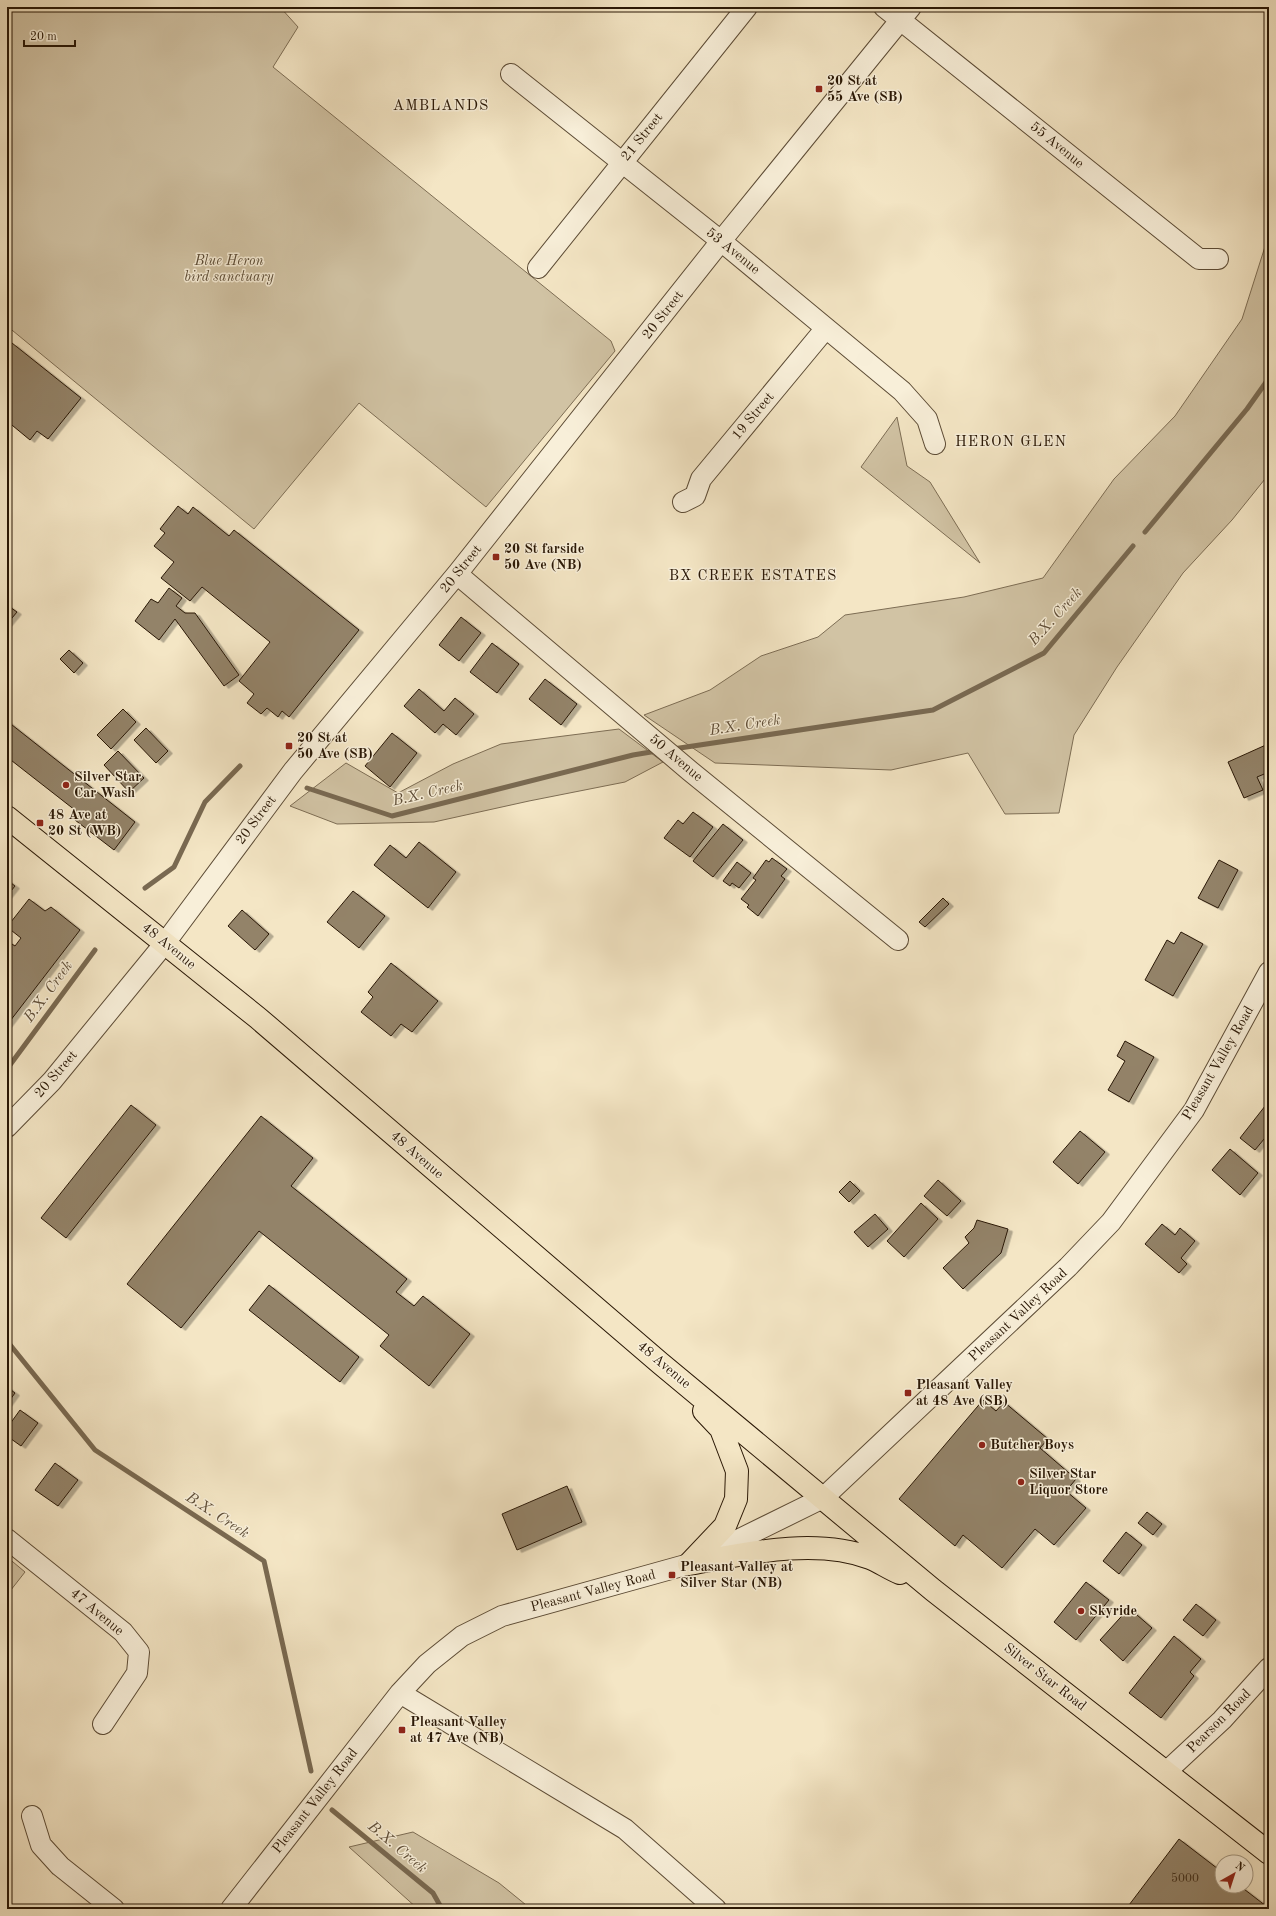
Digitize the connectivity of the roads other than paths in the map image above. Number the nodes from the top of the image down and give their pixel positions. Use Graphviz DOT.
graph roads {
  1 [pos="747,7"];
  2 [pos="884,7"];
  3 [pos="906,13"];
  4 [pos="511,74"];
  5 [pos="622,163"];
  6 [pos="721,241"];
  7 [pos="1218,259"];
  8 [pos="538,268"];
  9 [pos="826,328"];
  10 [pos="935,444"];
  11 [pos="683,502"];
  12 [pos="457,574"];
  13 [pos="7,817"];
  14 [pos="898,940"];
  15 [pos="165,943"];
  16 [pos="1269,972"];
  17 [pos="7,1126"];
  18 [pos="660,1363"];
  19 [pos="823,1498"];
  20 [pos="7,1539"];
  21 [pos="689,1564"];
  22 [pos="933,1590"];
  23 [pos="1269,1668"];
  24 [pos="400,1693"];
  25 [pos="103,1724"];
  26 [pos="1166,1772"];
  27 [pos="32,1816"];
  28 [pos="1269,1853"];
  29 [pos="114,1909"];
  30 [pos="231,1909"];
  31 [pos="716,1909"];
  1 -- 5 [label="street, 21 Street"];
  2 -- 3 [label="street, 55 Avenue"];
  3 -- 6 [label="street, 20 Street"];
  3 -- 7 [label="street, 55 Avenue"];
  4 -- 5 [label="street, 53 Avenue"];
  5 -- 6 [label="street, 53 Avenue"];
  5 -- 8 [label="street, 21 Street"];
  6 -- 9 [label="street, 53 Avenue"];
  6 -- 12 [label="street, 20 Street"];
  9 -- 10 [label="street, 53 Avenue"];
  9 -- 11 [label="street, 19 Street"];
  12 -- 14 [label="street, 50 Avenue"];
  12 -- 15 [label="street, 20 Street"];
  13 -- 15 [label="main road, 48 Avenue"];
  15 -- 17 [label="street, 20 Street"];
  15 -- 18 [label="main road, 48 Avenue"];
  16 -- 19 [label="street, Pleasant Valley Road"];
  18 -- 19 [label="main road, 48 Avenue"];
  18 -- 21 [label="main road"];
  19 -- 21 [label="street, Pleasant Valley Road"];
  19 -- 22 [label="main road, Silver Star Road"];
  20 -- 25 [label="street, 47 Avenue"];
  21 -- 22 [label="main road"];
  21 -- 24 [label="street, Pleasant Valley Road"];
  22 -- 26 [label="main road, Silver Star Road"];
  23 -- 26 [label="street, Pearson Road"];
  24 -- 30 [label="street, Pleasant Valley Road"];
  24 -- 31 [label="street"];
  26 -- 28 [label="main road, Silver Star Road"];
  27 -- 29 [label="street"];
}
